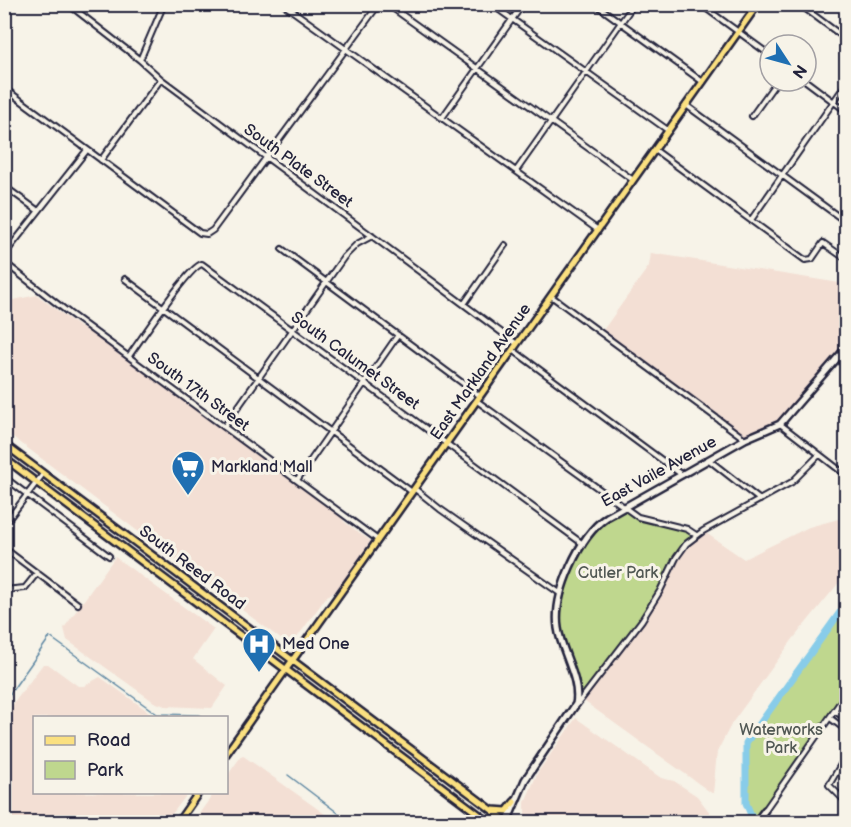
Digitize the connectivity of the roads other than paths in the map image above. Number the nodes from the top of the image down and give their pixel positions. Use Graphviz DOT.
graph roads {
  1 [pos="164,4"];
  2 [pos="283,4"];
  3 [pos="379,4"];
  4 [pos="387,4"];
  5 [pos="491,4"];
  6 [pos="523,4"];
  7 [pos="595,4"];
  8 [pos="634,4"];
  9 [pos="699,4"];
  10 [pos="758,4"];
  11 [pos="799,4"];
  12 [pos="72,6"];
  13 [pos="512,20"];
  14 [pos="621,23"];
  15 [pos="738,32"];
  16 [pos="846,39"];
  17 [pos="758,46"];
  18 [pos="346,50"];
  19 [pos="140,60"];
  20 [pos="477,69"];
  21 [pos="586,72"];
  22 [pos="161,79"];
  23 [pos="703,82"];
  24 [pos="846,84"];
  25 [pos="4,88"];
  26 [pos="818,90"];
  27 [pos="768,93"];
  28 [pos="834,102"];
  29 [pos="686,105"];
  30 [pos="846,111"];
  31 [pos="752,116"];
  32 [pos="442,118"];
  33 [pos="551,122"];
  34 [pos="669,130"];
  35 [pos="87,150"];
  36 [pos="655,150"];
  37 [pos="267,158"];
  38 [pos="101,160"];
  39 [pos="516,171"];
  40 [pos="782,175"];
  41 [pos="633,180"];
  42 [pos="4,186"];
  43 [pos="37,210"];
  44 [pos="751,220"];
  45 [pos="846,222"];
  46 [pos="598,230"];
  47 [pos="372,236"];
  48 [pos="505,245"];
  49 [pos="282,249"];
  50 [pos="4,255"];
  51 [pos="846,260"];
  52 [pos="4,262"];
  53 [pos="125,279"];
  54 [pos="326,282"];
  55 [pos="551,296"];
  56 [pos="464,304"];
  57 [pos="164,308"];
  58 [pos="292,330"];
  59 [pos="398,335"];
  60 [pos="517,344"];
  61 [pos="846,348"];
  62 [pos="513,350"];
  63 [pos="129,356"];
  64 [pos="258,378"];
  65 [pos="365,384"];
  66 [pos="479,399"];
  67 [pos="780,424"];
  68 [pos="224,426"];
  69 [pos="331,431"];
  70 [pos="745,439"];
  71 [pos="4,444"];
  72 [pos="447,445"];
  73 [pos="819,455"];
  74 [pos="4,458"];
  75 [pos="709,460"];
  76 [pos="44,473"];
  77 [pos="681,475"];
  78 [pos="846,475"];
  79 [pos="4,477"];
  80 [pos="297,480"];
  81 [pos="36,482"];
  82 [pos="414,490"];
  83 [pos="27,494"];
  84 [pos="760,500"];
  85 [pos="624,507"];
  86 [pos="4,525"];
  87 [pos="696,535"];
  88 [pos="379,541"];
  89 [pos="583,544"];
  90 [pos="4,548"];
  91 [pos="109,556"];
  92 [pos="37,573"];
  93 [pos="4,590"];
  94 [pos="562,594"];
  95 [pos="78,604"];
  96 [pos="293,661"];
  97 [pos="287,670"];
  98 [pos="846,694"];
  99 [pos="574,709"];
  100 [pos="835,711"];
  101 [pos="830,718"];
  102 [pos="846,719"];
  103 [pos="846,730"];
  104 [pos="228,751"];
  105 [pos="846,756"];
  106 [pos="198,794"];
  107 [pos="514,802"];
  108 [pos="846,802"];
  109 [pos="488,808"];
  110 [pos="765,810"];
  111 [pos="178,822"];
  112 [pos="489,822"];
  113 [pos="507,822"];
  114 [pos="756,822"];
  1 -- 19 [label="street"];
  2 -- 18 [label="street"];
  3 -- 18 [label="street"];
  4 -- 20 [label="street"];
  5 -- 13 [label="street"];
  6 -- 13 [label="street"];
  7 -- 14 [label="street"];
  8 -- 14 [label="street"];
  9 -- 15 [label="street"];
  10 -- 15 [label="main road, East Markland Avenue"];
  11 -- 16 [label="street"];
  12 -- 19 [label="street, South Plate Street"];
  13 -- 20 [label="street"];
  13 -- 21 [label="street"];
  14 -- 21 [label="street"];
  14 -- 23 [label="street"];
  15 -- 17 [label="street"];
  15 -- 23 [label="main road, East Markland Avenue"];
  18 -- 32 [label="street"];
  18 -- 37 [label="street"];
  19 -- 22 [label="street, South Plate Street"];
  20 -- 32 [label="street"];
  20 -- 33 [label="street"];
  21 -- 33 [label="street"];
  21 -- 34 [label="street"];
  22 -- 37 [label="street, South Plate Street"];
  22 -- 38 [label="street"];
  23 -- 29 [label="main road, East Markland Avenue"];
  24 -- 28 [label="street"];
  25 -- 35 [label="street"];
  26 -- 28 [label="street"];
  27 -- 31 [label="street"];
  28 -- 30 [label="street"];
  28 -- 40 [label="street"];
  29 -- 34 [label="main road, East Markland Avenue"];
  29 -- 40 [label="street"];
  32 -- 39 [label="street"];
  33 -- 39 [label="street"];
  33 -- 41 [label="street"];
  34 -- 36 [label="main road, East Markland Avenue"];
  35 -- 38 [label="street"];
  35 -- 43 [label="street"];
  36 -- 41 [label="main road, East Markland Avenue"];
  36 -- 44 [label="street"];
  37 -- 38 [label="street"];
  37 -- 47 [label="street, South Plate Street"];
  39 -- 46 [label="street"];
  40 -- 44 [label="street"];
  40 -- 45 [label="street"];
  41 -- 46 [label="main road, East Markland Avenue"];
  42 -- 43 [label="street"];
  43 -- 50 [label="street"];
  44 -- 51 [label="street"];
  46 -- 55 [label="main road, East Markland Avenue"];
  47 -- 54 [label="street"];
  47 -- 56 [label="street, South Plate Street"];
  48 -- 56 [label="street"];
  49 -- 54 [label="street"];
  52 -- 63 [label="street, South 17th Street"];
  53 -- 57 [label="street"];
  54 -- 58 [label="street"];
  54 -- 59 [label="street"];
  55 -- 60 [label="main road, East Markland Avenue"];
  55 -- 70 [label="street"];
  56 -- 60 [label="street, South Plate Street"];
  57 -- 58 [label="street, South Calumet Street"];
  57 -- 63 [label="street"];
  57 -- 64 [label="street"];
  58 -- 64 [label="street"];
  58 -- 65 [label="street, South Calumet Street"];
  59 -- 65 [label="street"];
  59 -- 66 [label="street"];
  60 -- 62 [label="main road, East Markland Avenue"];
  61 -- 67 [label="street, East Vaile Avenue"];
  62 -- 66 [label="main road, East Markland Avenue"];
  62 -- 77 [label="street"];
  63 -- 68 [label="street, South 17th Street"];
  64 -- 68 [label="street"];
  64 -- 69 [label="street"];
  65 -- 69 [label="street"];
  65 -- 72 [label="street, South Calumet Street"];
  66 -- 72 [label="main road, East Markland Avenue"];
  66 -- 85 [label="street"];
  67 -- 70 [label="street, East Vaile Avenue"];
  67 -- 73 [label="street"];
  68 -- 80 [label="street, South 17th Street"];
  69 -- 80 [label="street"];
  69 -- 82 [label="street"];
  70 -- 75 [label="street, East Vaile Avenue"];
  71 -- 76 [label="main road, South Reed Road"];
  72 -- 82 [label="main road, East Markland Avenue"];
  72 -- 89 [label="street, South Calumet Street"];
  73 -- 78 [label="street"];
  73 -- 84 [label="street"];
  74 -- 81 [label="main road, South Reed Road"];
  75 -- 77 [label="street, East Vaile Avenue"];
  75 -- 84 [label="street"];
  76 -- 81 [label="street"];
  76 -- 96 [label="main road, South Reed Road"];
  77 -- 85 [label="street, East Vaile Avenue"];
  79 -- 83 [label="street"];
  80 -- 88 [label="street, South 17th Street"];
  81 -- 83 [label="street"];
  81 -- 97 [label="main road, South Reed Road"];
  82 -- 88 [label="main road, East Markland Avenue"];
  82 -- 94 [label="street"];
  83 -- 86 [label="street"];
  83 -- 91 [label="street"];
  84 -- 87 [label="street"];
  85 -- 87 [label="street"];
  85 -- 89 [label="street, East Vaile Avenue"];
  87 -- 99 [label="street"];
  88 -- 96 [label="main road, East Markland Avenue"];
  89 -- 94 [label="street, East Vaile Avenue"];
  90 -- 92 [label="street"];
  92 -- 93 [label="street"];
  92 -- 95 [label="street"];
  94 -- 99 [label="street, East Vaile Avenue"];
  96 -- 97 [label="main road, East Markland Avenue"];
  96 -- 109 [label="main road, South Reed Road"];
  97 -- 104 [label="main road, East Markland Avenue"];
  97 -- 112 [label="main road, South Reed Road"];
  98 -- 100 [label="street"];
  99 -- 107 [label="street"];
  100 -- 101 [label="street"];
  100 -- 102 [label="street"];
  101 -- 103 [label="street"];
  101 -- 110 [label="street"];
  105 -- 108 [label="street"];
  106 -- 111 [label="main road"];
  107 -- 109 [label="main road"];
  107 -- 113 [label="street"];
  109 -- 113 [label="main road, South Reed Road"];
  110 -- 114 [label="street"];
}
